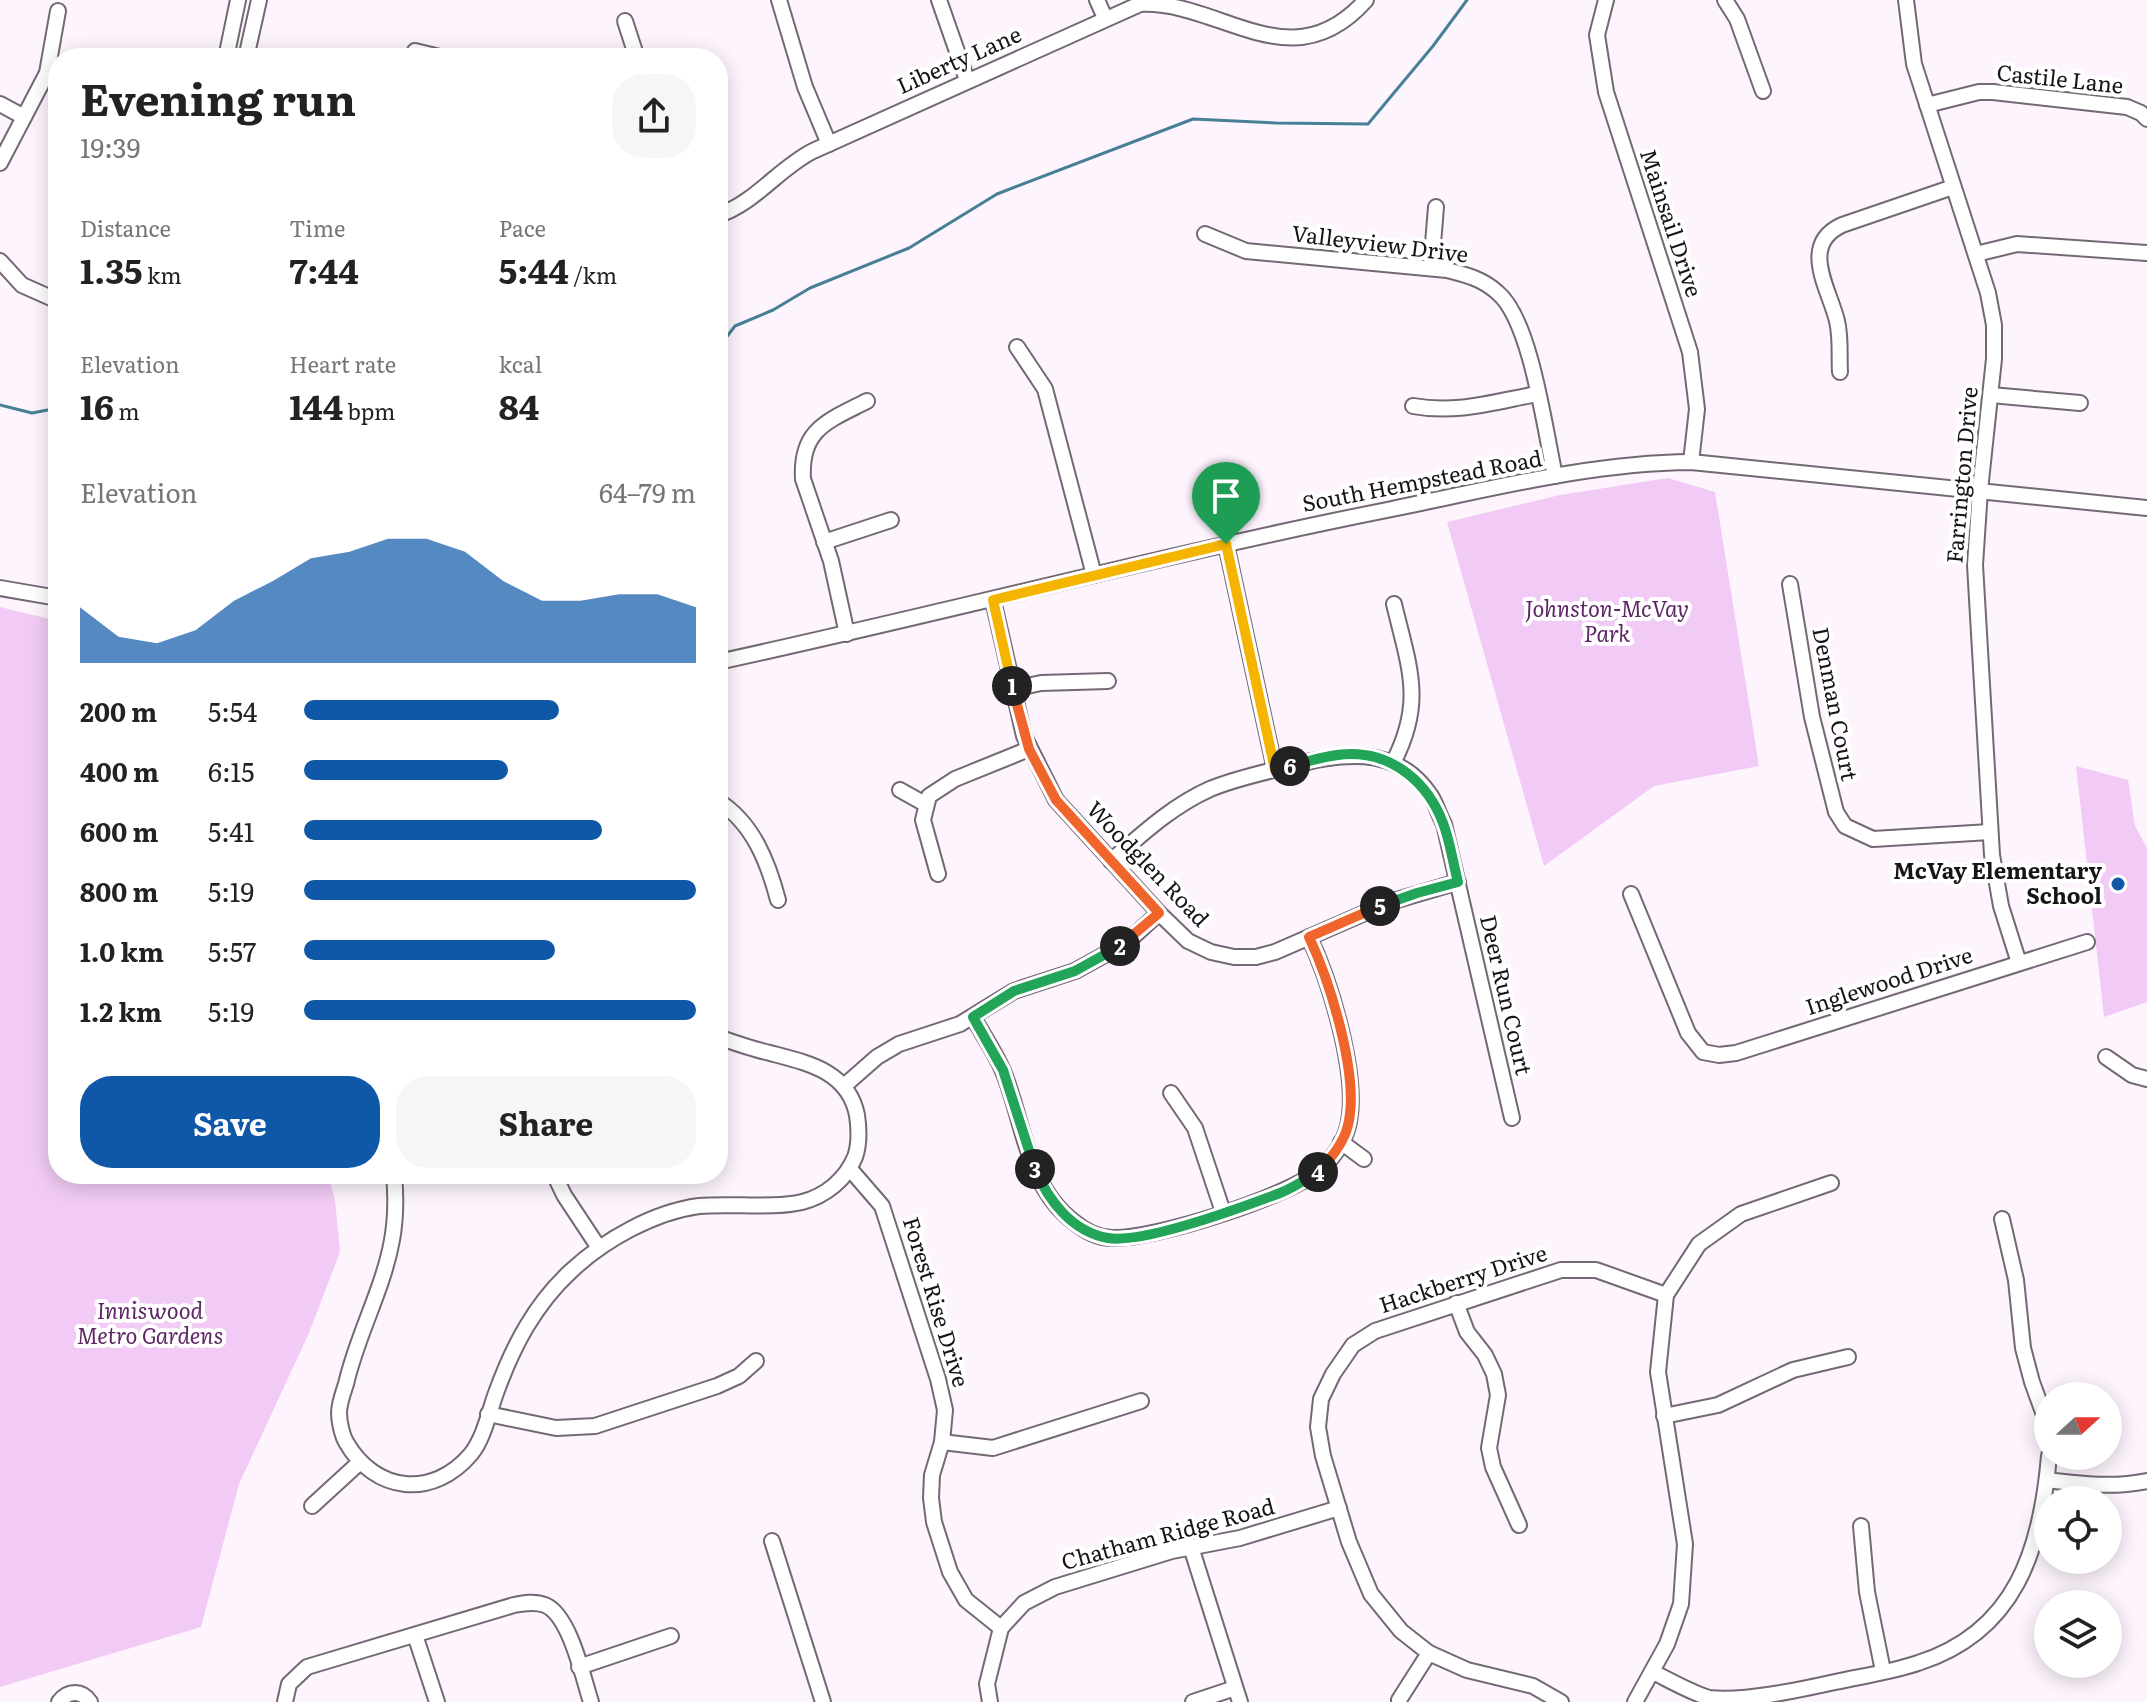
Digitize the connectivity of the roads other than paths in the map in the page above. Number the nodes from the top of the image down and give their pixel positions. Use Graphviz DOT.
graph roads {
  1 [pos="238,0"];
  2 [pos="259,0"];
  3 [pos="779,0"];
  4 [pos="939,0"];
  5 [pos="1097,0"];
  6 [pos="1366,0"];
  7 [pos="1606,0"];
  8 [pos="1725,0"];
  9 [pos="1906,0"];
  10 [pos="1220,7"];
  11 [pos="58,11"];
  12 [pos="1105,18"];
  13 [pos="625,21"];
  14 [pos="51,48"];
  15 [pos="228,48"];
  16 [pos="248,48"];
  17 [pos="634,48"];
  18 [pos="48,67"];
  19 [pos="967,80"];
  20 [pos="1763,91"];
  21 [pos="0,104"];
  22 [pos="1927,105"];
  23 [pos="2144,116"];
  24 [pos="24,117"];
  25 [pos="829,144"];
  26 [pos="0,163"];
  27 [pos="1953,187"];
  28 [pos="1436,207"];
  29 [pos="728,211"];
  30 [pos="1205,234"];
  31 [pos="2147,253"];
  32 [pos="1976,254"];
  33 [pos="0,261"];
  34 [pos="1431,268"];
  35 [pos="48,297"];
  36 [pos="1017,347"];
  37 [pos="1840,372"];
  38 [pos="1537,394"];
  39 [pos="1991,395"];
  40 [pos="867,401"];
  41 [pos="2080,403"];
  42 [pos="1413,406"];
  43 [pos="1691,462"];
  44 [pos="1555,476"];
  45 [pos="1980,490"];
  46 [pos="2147,508"];
  47 [pos="891,520"];
  48 [pos="824,542"];
  49 [pos="1226,544"];
  50 [pos="1094,575"];
  51 [pos="1790,584"];
  52 [pos="0,588"];
  53 [pos="48,596"];
  54 [pos="993,600"];
  55 [pos="1394,604"];
  56 [pos="847,634"];
  57 [pos="728,660"];
  58 [pos="1108,681"];
  59 [pos="1013,689"];
  60 [pos="1029,749"];
  61 [pos="1393,763"];
  62 [pos="1275,770"];
  63 [pos="900,790"];
  64 [pos="925,804"];
  65 [pos="728,807"];
  66 [pos="1990,832"];
  67 [pos="1111,861"];
  68 [pos="938,874"];
  69 [pos="1458,882"];
  70 [pos="1631,894"];
  71 [pos="778,900"];
  72 [pos="1159,913"];
  73 [pos="1309,937"];
  74 [pos="2087,942"];
  75 [pos="2019,963"];
  76 [pos="973,1017"];
  77 [pos="728,1040"];
  78 [pos="2106,1057"];
  79 [pos="2147,1079"];
  80 [pos="844,1086"];
  81 [pos="1171,1093"];
  82 [pos="1512,1118"];
  83 [pos="1341,1142"];
  84 [pos="1364,1159"];
  85 [pos="850,1169"];
  86 [pos="1831,1183"];
  87 [pos="395,1184"];
  88 [pos="559,1184"];
  89 [pos="1223,1212"];
  90 [pos="2002,1219"];
  91 [pos="599,1248"];
  92 [pos="1666,1295"];
  93 [pos="1456,1303"];
  94 [pos="1848,1357"];
  95 [pos="756,1361"];
  96 [pos="2034,1388"];
  97 [pos="1141,1401"];
  98 [pos="488,1414"];
  99 [pos="1664,1416"];
  100 [pos="942,1442"];
  101 [pos="360,1462"];
  102 [pos="2048,1470"];
  103 [pos="2047,1480"];
  104 [pos="2147,1481"];
  105 [pos="312,1506"];
  106 [pos="1339,1508"];
  107 [pos="1519,1525"];
  108 [pos="1861,1526"];
  109 [pos="772,1541"];
  110 [pos="1191,1547"];
  111 [pos="1001,1628"];
  112 [pos="415,1635"];
  113 [pos="671,1636"];
  114 [pos="1429,1653"];
  115 [pos="579,1667"];
  116 [pos="1883,1671"];
  117 [pos="1653,1672"];
  118 [pos="1238,1695"];
  119 [pos="1399,1700"];
  120 [pos="59,1702"];
  121 [pos="90,1702"];
  122 [pos="285,1702"];
  123 [pos="437,1702"];
  124 [pos="591,1702"];
  125 [pos="823,1702"];
  126 [pos="990,1702"];
  127 [pos="1193,1702"];
  128 [pos="1561,1702"];
  129 [pos="1635,1702"];
  1 -- 15 [label="street"];
  2 -- 16 [label="street"];
  3 -- 25 [label="street"];
  4 -- 19 [label="street"];
  5 -- 12 [label="street"];
  6 -- 10 [label="street, Liberty Lane"];
  7 -- 43 [label="street, Mainsail Drive"];
  8 -- 20 [label="street"];
  9 -- 22 [label="street, Farrington Drive"];
  10 -- 12 [label="street, Liberty Lane"];
  11 -- 14 [label="street"];
  12 -- 19 [label="street, Liberty Lane"];
  13 -- 17 [label="street"];
  18 -- 24 [label="street"];
  19 -- 25 [label="street, Liberty Lane"];
  21 -- 24 [label="street"];
  22 -- 23 [label="street, Castile Lane"];
  22 -- 27 [label="street, Farrington Drive"];
  24 -- 26 [label="street"];
  25 -- 29 [label="street, Liberty Lane"];
  27 -- 32 [label="street, Farrington Drive"];
  27 -- 37 [label="street"];
  28 -- 34 [label="street"];
  30 -- 34 [label="street, Valleyview Drive"];
  31 -- 32 [label="street"];
  32 -- 39 [label="street, Farrington Drive"];
  33 -- 35 [label="street"];
  34 -- 38 [label="street, Valleyview Drive"];
  36 -- 50 [label="street"];
  38 -- 42 [label="street"];
  38 -- 44 [label="street, Valleyview Drive"];
  39 -- 41 [label="street"];
  39 -- 45 [label="street, Farrington Drive"];
  40 -- 48 [label="street"];
  43 -- 44 [label="street, South Hempstead Road"];
  43 -- 45 [label="street, South Hempstead Road"];
  44 -- 49 [label="street, South Hempstead Road"];
  45 -- 46 [label="street, South Hempstead Road"];
  45 -- 66 [label="street, Farrington Drive"];
  47 -- 48 [label="street"];
  48 -- 56 [label="street"];
  49 -- 50 [label="street, South Hempstead Road"];
  49 -- 62 [label="street"];
  50 -- 54 [label="street, South Hempstead Road"];
  51 -- 66 [label="street, Denman Court"];
  52 -- 53 [label="street"];
  54 -- 56 [label="street, South Hempstead Road"];
  54 -- 59 [label="street, Woodglen Road"];
  55 -- 61 [label="street"];
  56 -- 57 [label="street, South Hempstead Road"];
  58 -- 59 [label="street"];
  59 -- 60 [label="street, Woodglen Road"];
  60 -- 64 [label="street"];
  60 -- 67 [label="street, Woodglen Road"];
  61 -- 62 [label="street"];
  61 -- 69 [label="street, Deer Run Court"];
  62 -- 67 [label="street"];
  63 -- 64 [label="street"];
  64 -- 68 [label="street"];
  65 -- 71 [label="street"];
  66 -- 75 [label="street, Farrington Drive"];
  67 -- 72 [label="street, Woodglen Road"];
  69 -- 73 [label="street, Woodglen Road"];
  69 -- 82 [label="street, Deer Run Court"];
  70 -- 75 [label="street, Inglewood Drive"];
  72 -- 73 [label="street, Woodglen Road"];
  72 -- 76 [label="street"];
  73 -- 83 [label="street"];
  74 -- 75 [label="street, Inglewood Drive"];
  76 -- 80 [label="street"];
  76 -- 89 [label="street"];
  77 -- 80 [label="street"];
  78 -- 79 [label="street"];
  80 -- 85 [label="street"];
  81 -- 89 [label="street"];
  83 -- 84 [label="street"];
  83 -- 89 [label="street"];
  85 -- 91 [label="street"];
  85 -- 100 [label="street, Forest Rise Drive"];
  86 -- 92 [label="street"];
  87 -- 101 [label="street"];
  88 -- 91 [label="street"];
  90 -- 96 [label="street"];
  91 -- 98 [label="street"];
  92 -- 93 [label="street, Hackberry Drive"];
  92 -- 99 [label="street"];
  93 -- 106 [label="street, Hackberry Drive"];
  93 -- 107 [label="street"];
  94 -- 99 [label="street"];
  95 -- 98 [label="street"];
  97 -- 100 [label="street"];
  98 -- 101 [label="street"];
  99 -- 117 [label="street"];
  100 -- 111 [label="street, Forest Rise Drive"];
  101 -- 105 [label="street"];
  102 -- 103 [label="street"];
  103 -- 104 [label="street"];
  103 -- 116 [label="street"];
  106 -- 110 [label="street, Chatham Ridge Road"];
  106 -- 114 [label="street, Hackberry Drive"];
  108 -- 116 [label="street"];
  109 -- 125 [label="street"];
  110 -- 111 [label="street, Chatham Ridge Road"];
  110 -- 118 [label="street"];
  111 -- 126 [label="street"];
  112 -- 115 [label="street"];
  112 -- 122 [label="street"];
  112 -- 123 [label="street"];
  113 -- 115 [label="street"];
  114 -- 119 [label="street"];
  114 -- 128 [label="street, Hackberry Drive"];
  115 -- 124 [label="street"];
  116 -- 117 [label="street"];
  117 -- 129 [label="street"];
  118 -- 127 [label="street"];
  120 -- 121 [label="street"];
}
